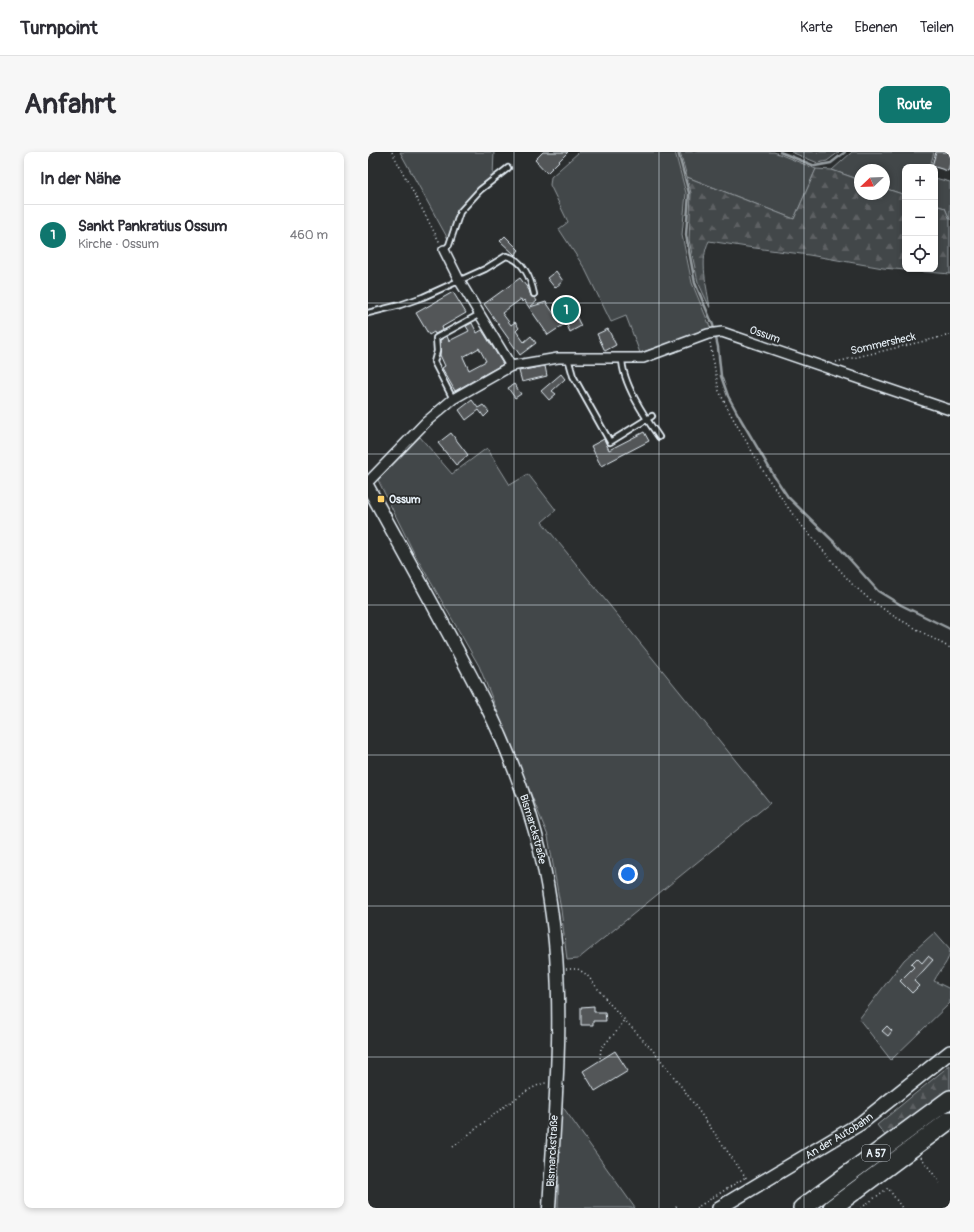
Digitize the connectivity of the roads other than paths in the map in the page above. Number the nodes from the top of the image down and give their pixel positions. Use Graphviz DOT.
graph roads {
  1 [pos="508,168"];
  2 [pos="444,250"];
  3 [pos="459,280"];
  4 [pos="534,294"];
  5 [pos="368,313"];
  6 [pos="480,314"];
  7 [pos="568,358"];
  8 [pos="622,358"];
  9 [pos="511,366"];
  10 [pos="453,399"];
  11 [pos="950,410"];
  12 [pos="652,416"];
  13 [pos="647,419"];
  14 [pos="659,437"];
  15 [pos="368,482"];
  16 [pos="368,487"];
  17 [pos="950,1052"];
  18 [pos="950,1098"];
  19 [pos="950,1120"];
  20 [pos="550,1208"];
  21 [pos="719,1208"];
  22 [pos="802,1208"];
  23 [pos="832,1208"];
  1 -- 2 [label="lane"];
  2 -- 3 [label="street"];
  3 -- 4 [label="lane"];
  3 -- 5 [label="lane"];
  3 -- 6 [label="street"];
  6 -- 9 [label="street"];
  6 -- 10 [label="lane"];
  7 -- 8 [label="street, Ossum"];
  7 -- 9 [label="street, Ossum"];
  7 -- 13 [label="lane"];
  8 -- 11 [label="street, Ossum"];
  8 -- 13 [label="lane"];
  9 -- 10 [label="street, Ossum"];
  10 -- 15 [label="street, Ossum"];
  12 -- 13 [label="lane"];
  13 -- 14 [label="lane"];
  16 -- 20 [label="street, Bismarckstraße"];
  17 -- 21 [label="main road, An der Autobahn"];
  18 -- 22 [label="highway, A 57"];
  19 -- 23 [label="highway, A 57"];
}
